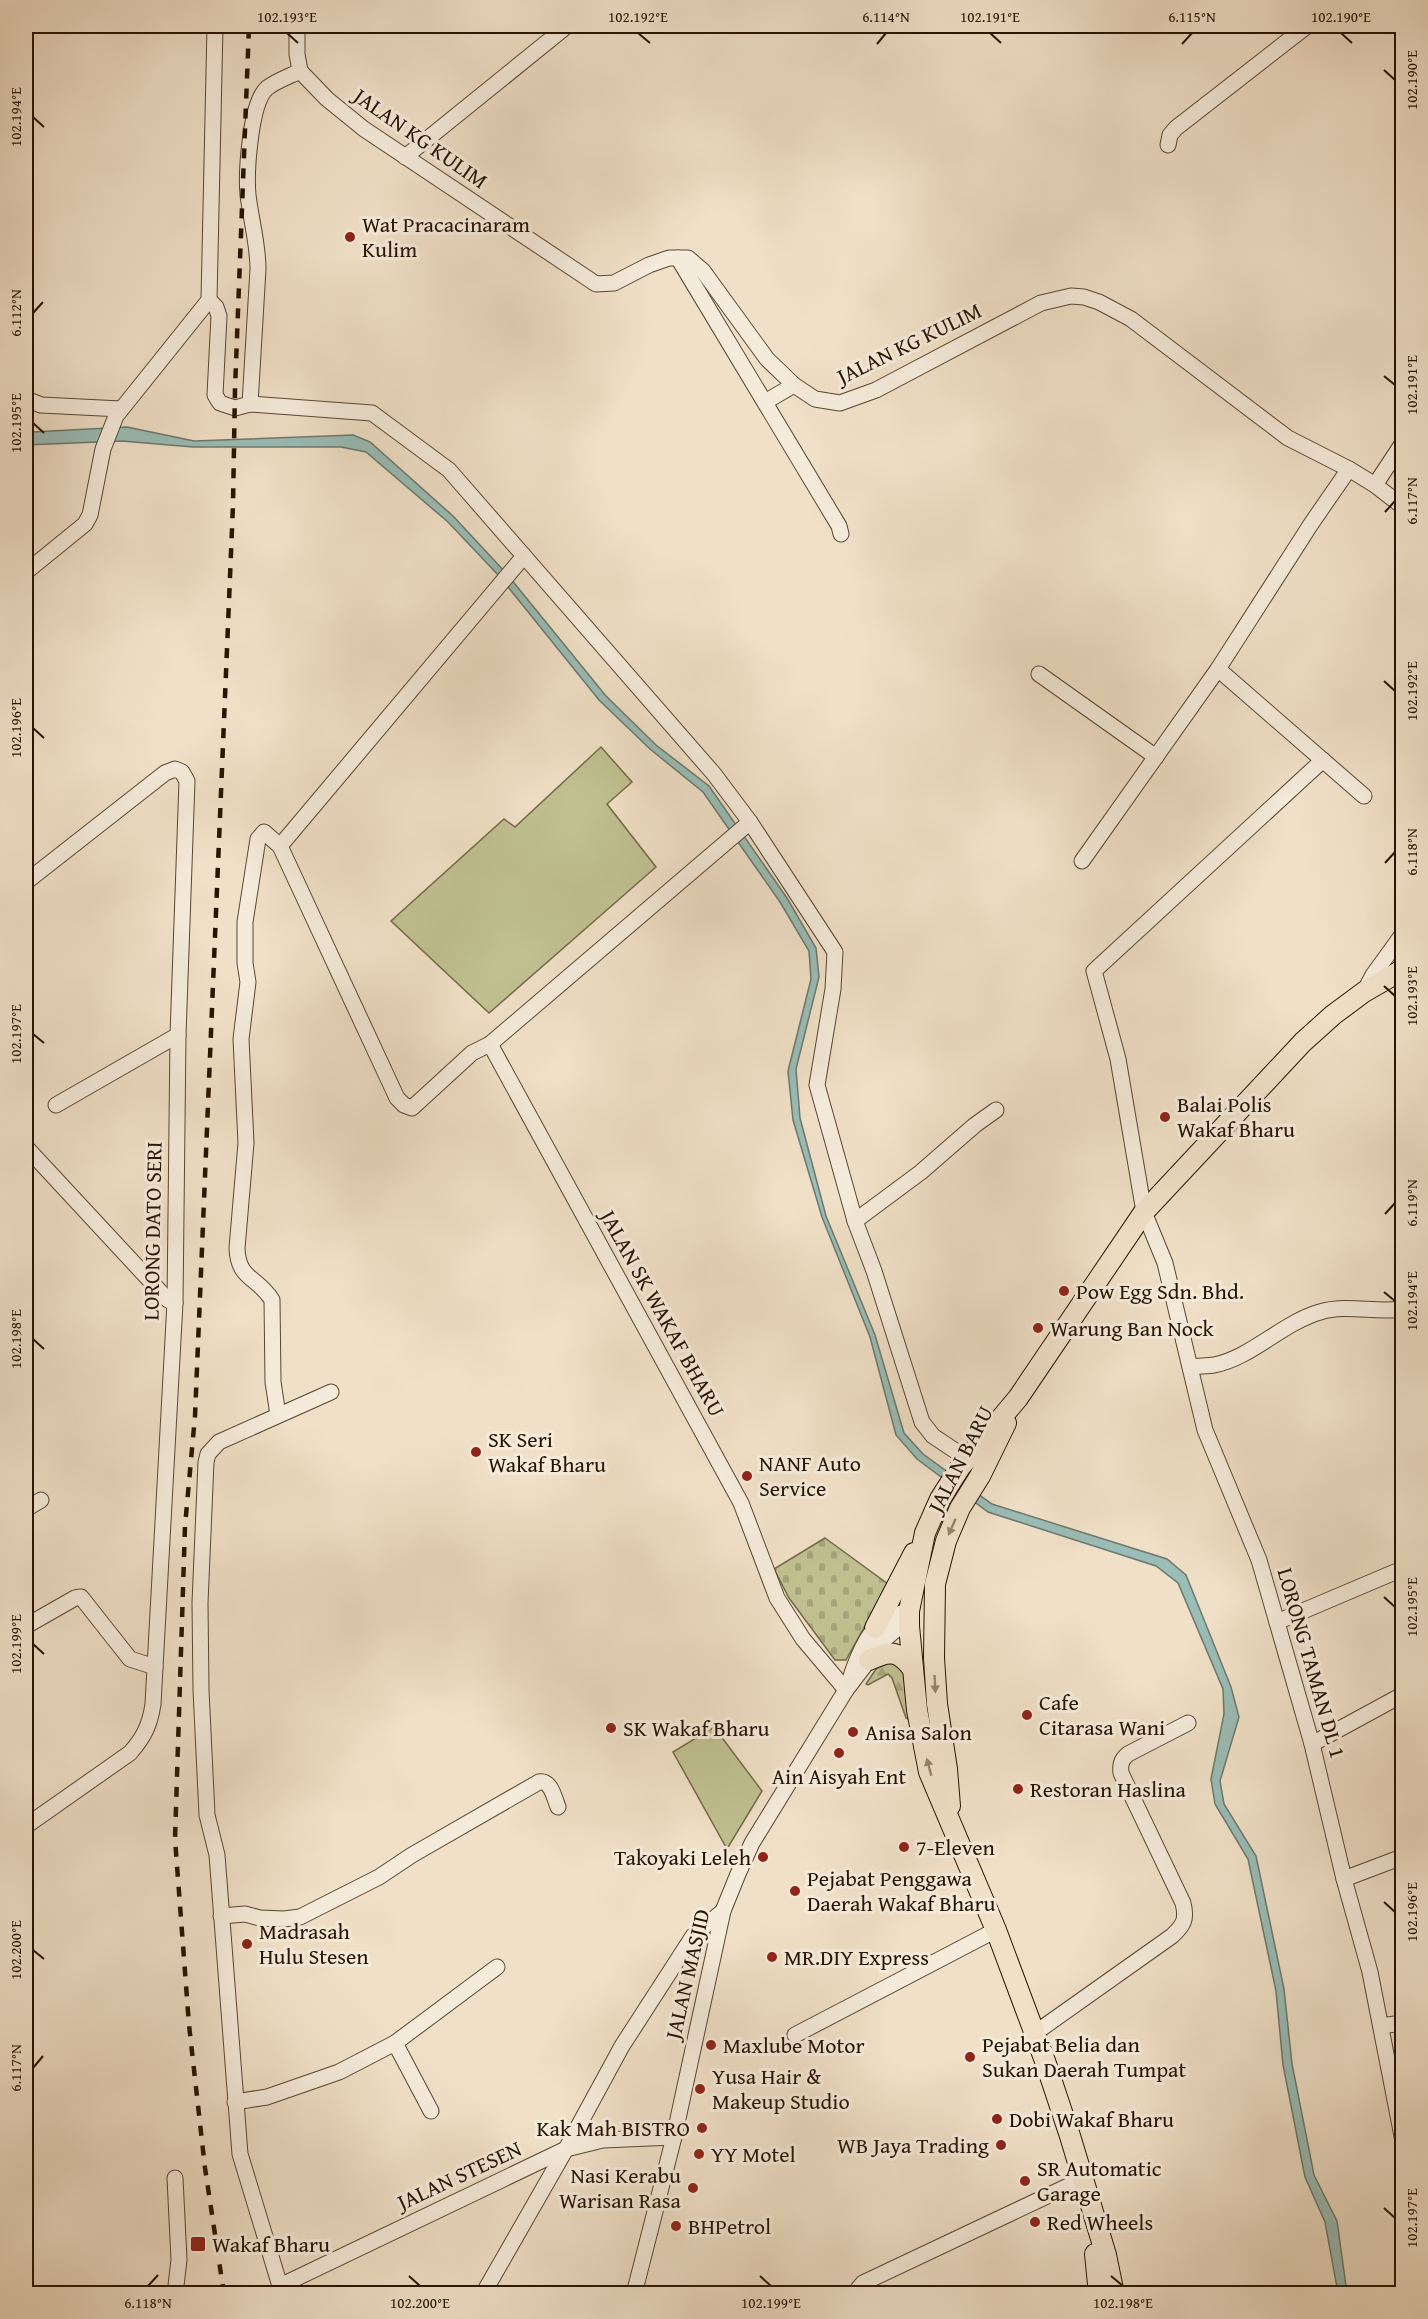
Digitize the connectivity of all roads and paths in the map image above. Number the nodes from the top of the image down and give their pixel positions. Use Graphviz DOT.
graph roads {
  1 [pos="215,26"];
  2 [pos="567,26"];
  3 [pos="1306,26"];
  4 [pos="299,27"];
  5 [pos="300,71"];
  6 [pos="1168,145"];
  7 [pos="405,157"];
  8 [pos="678,258"];
  9 [pos="209,300"];
  10 [pos="794,385"];
  11 [pos="26,399"];
  12 [pos="765,402"];
  13 [pos="250,404"];
  14 [pos="119,412"];
  15 [pos="1402,444"];
  16 [pos="1349,470"];
  17 [pos="1375,485"];
  18 [pos="1402,506"];
  19 [pos="841,534"];
  20 [pos="524,556"];
  21 [pos="26,572"];
  22 [pos="1218,669"];
  23 [pos="1039,674"];
  24 [pos="1156,757"];
  25 [pos="1323,760"];
  26 [pos="1364,796"];
  27 [pos="746,825"];
  28 [pos="279,846"];
  29 [pos="1082,861"];
  30 [pos="26,882"];
  31 [pos="1402,935"];
  32 [pos="1402,970"];
  33 [pos="1364,992"];
  34 [pos="178,1035"];
  35 [pos="490,1044"];
  36 [pos="56,1105"];
  37 [pos="996,1110"];
  38 [pos="26,1147"];
  39 [pos="1144,1212"];
  40 [pos="855,1221"];
  41 [pos="175,1303"];
  42 [pos="1402,1309"];
  43 [pos="1191,1367"];
  44 [pos="331,1392"];
  45 [pos="1018,1398"];
  46 [pos="278,1416"];
  47 [pos="966,1458"];
  48 [pos="41,1500"];
  49 [pos="26,1509"];
  50 [pos="925,1533"];
  51 [pos="1402,1569"];
  52 [pos="935,1584"];
  53 [pos="913,1618"];
  54 [pos="1277,1622"];
  55 [pos="26,1626"];
  56 [pos="875,1628"];
  57 [pos="934,1658"];
  58 [pos="869,1660"];
  59 [pos="155,1667"];
  60 [pos="913,1670"];
  61 [pos="846,1690"];
  62 [pos="1402,1695"];
  63 [pos="1188,1722"];
  64 [pos="1312,1743"];
  65 [pos="558,1807"];
  66 [pos="951,1821"];
  67 [pos="26,1826"];
  68 [pos="1402,1857"];
  69 [pos="1344,1879"];
  70 [pos="723,1911"];
  71 [pos="221,1916"];
  72 [pos="996,1930"];
  73 [pos="497,1967"];
  74 [pos="1402,2023"];
  75 [pos="1381,2026"];
  76 [pos="1035,2033"];
  77 [pos="795,2035"];
  78 [pos="395,2043"];
  79 [pos="235,2102"];
  80 [pos="430,2111"];
  81 [pos="1402,2136"];
  82 [pos="674,2137"];
  83 [pos="566,2149"];
  84 [pos="175,2178"];
  85 [pos="1083,2180"];
  86 [pos="1092,2213"];
  87 [pos="280,2290"];
  88 [pos="175,2292"];
  89 [pos="483,2294"];
  90 [pos="634,2294"];
  91 [pos="854,2294"];
  92 [pos="1099,2294"];
  93 [pos="1114,2294"];
  1 -- 9 [label="street"];
  2 -- 7 [label="street"];
  3 -- 6 [label="street"];
  4 -- 5 [label="street"];
  5 -- 7 [label="street, JALAN KG KULIM"];
  5 -- 13 [label="street"];
  7 -- 8 [label="street, JALAN KG KULIM"];
  8 -- 10 [label="street, JALAN KG KULIM"];
  8 -- 12 [label="street"];
  9 -- 13 [label="street"];
  9 -- 14 [label="street"];
  10 -- 12 [label="street"];
  10 -- 16 [label="street, JALAN KG KULIM"];
  11 -- 14 [label="street"];
  12 -- 19 [label="street"];
  13 -- 20 [label="street"];
  14 -- 21 [label="street"];
  15 -- 17 [label="street"];
  16 -- 17 [label="street, JALAN KG KULIM"];
  16 -- 22 [label="street"];
  17 -- 18 [label="street, JALAN KG KULIM"];
  20 -- 27 [label="street"];
  20 -- 28 [label="street"];
  22 -- 24 [label="street"];
  22 -- 25 [label="street"];
  23 -- 24 [label="street"];
  24 -- 29 [label="street"];
  25 -- 26 [label="street"];
  25 -- 39 [label="street, LORONG TAMAN DL 1"];
  27 -- 35 [label="street"];
  27 -- 40 [label="street"];
  28 -- 35 [label="street"];
  28 -- 46 [label="street"];
  30 -- 34 [label="street, LORONG DATO SERI"];
  31 -- 33 [label="street"];
  32 -- 33 [label="main road"];
  33 -- 39 [label="main road"];
  34 -- 36 [label="street"];
  34 -- 41 [label="street, LORONG DATO SERI"];
  35 -- 61 [label="street, JALAN SK WAKAF BHARU"];
  37 -- 40 [label="street"];
  38 -- 41 [label="street"];
  39 -- 43 [label="street, LORONG TAMAN DL 1"];
  39 -- 45 [label="main road"];
  40 -- 47 [label="street"];
  41 -- 59 [label="street, LORONG DATO SERI"];
  42 -- 43 [label="street"];
  43 -- 54 [label="street, LORONG TAMAN DL 1"];
  44 -- 46 [label="street"];
  45 -- 47 [label="main road, JALAN BARU"];
  45 -- 52 [label="main road, JALAN BARU, one-way"];
  46 -- 71 [label="street"];
  47 -- 50 [label="main road, JALAN BARU"];
  48 -- 49 [label="street"];
  50 -- 53 [label="main road, JALAN BARU"];
  50 -- 56 [label="main road"];
  51 -- 54 [label="street"];
  52 -- 53 [label="main road"];
  52 -- 57 [label="main road, JALAN BARU"];
  53 -- 56 [label="street, JALAN MASJID"];
  53 -- 57 [label="main road"];
  53 -- 58 [label="street, JALAN MASJID"];
  53 -- 60 [label="main road, JALAN BARU"];
  54 -- 64 [label="street, LORONG TAMAN DL 1"];
  55 -- 59 [label="street"];
  56 -- 61 [label="street, JALAN MASJID"];
  57 -- 66 [label="main road, JALAN BARU, one-way"];
  58 -- 60 [label="main road"];
  58 -- 61 [label="street, JALAN MASJID"];
  59 -- 67 [label="street, LORONG DATO SERI"];
  66 -- 60 [label="main road, JALAN BARU, one-way"];
  61 -- 70 [label="street, JALAN MASJID"];
  62 -- 64 [label="street"];
  63 -- 76 [label="street"];
  64 -- 69 [label="street, LORONG TAMAN DL 1"];
  65 -- 71 [label="street"];
  66 -- 72 [label="main road, JALAN BARU"];
  68 -- 69 [label="street"];
  69 -- 75 [label="street, LORONG TAMAN DL 1"];
  70 -- 82 [label="street, JALAN MASJID"];
  70 -- 83 [label="street"];
  71 -- 79 [label="street"];
  72 -- 76 [label="main road, JALAN BARU"];
  72 -- 77 [label="street"];
  73 -- 78 [label="street"];
  74 -- 75 [label="street"];
  75 -- 81 [label="street, LORONG TAMAN DL 1"];
  76 -- 85 [label="main road, JALAN BARU"];
  78 -- 79 [label="street"];
  78 -- 80 [label="street"];
  79 -- 87 [label="street"];
  82 -- 83 [label="street, JALAN STESEN"];
  82 -- 90 [label="street, JALAN MASJID"];
  83 -- 87 [label="street, JALAN STESEN"];
  83 -- 89 [label="street"];
  84 -- 88 [label="street"];
  85 -- 86 [label="main road, JALAN BARU"];
  85 -- 91 [label="street"];
  86 -- 92 [label="main road"];
  86 -- 93 [label="main road"];
}
